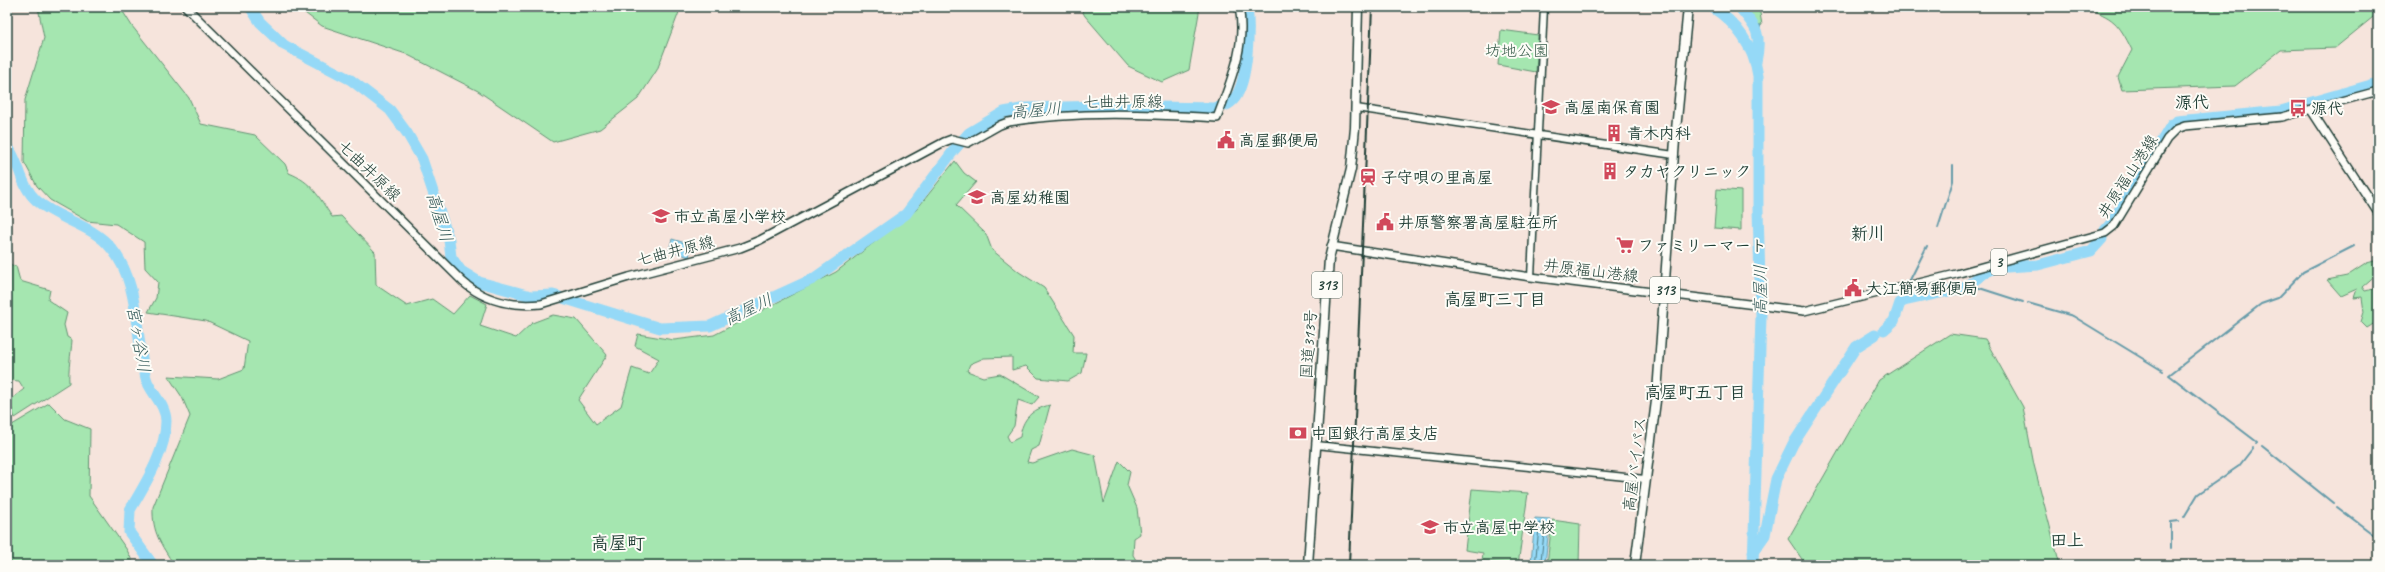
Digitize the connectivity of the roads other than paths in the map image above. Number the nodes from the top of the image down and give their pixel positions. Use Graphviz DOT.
graph roads {
  1 [pos="186,7"];
  2 [pos="1239,7"];
  3 [pos="1358,7"];
  4 [pos="1544,7"];
  5 [pos="1687,11"];
  6 [pos="2378,91"];
  7 [pos="1356,108"];
  8 [pos="2311,110"];
  9 [pos="1539,136"];
  10 [pos="1674,155"];
  11 [pos="2378,213"];
  12 [pos="1331,246"];
  13 [pos="1531,277"];
  14 [pos="1665,294"];
  15 [pos="1316,445"];
  16 [pos="1645,479"];
  17 [pos="1308,565"];
  18 [pos="1636,565"];
  1 -- 2 [label="main road, 七曲井原線"];
  3 -- 7 [label="highway, 国道313号 / 313"];
  4 -- 9 [label="street"];
  5 -- 10 [label="highway, 高屋バイパス / 313"];
  6 -- 8 [label="main road, 井原福山港線 / 3"];
  7 -- 9 [label="street"];
  7 -- 12 [label="highway, 国道313号 / 313"];
  8 -- 11 [label="main road"];
  8 -- 14 [label="main road, 井原福山港線 / 3"];
  9 -- 10 [label="street"];
  9 -- 13 [label="street"];
  10 -- 14 [label="highway, 高屋バイパス / 313"];
  12 -- 13 [label="main road, 井原福山港線 / 3"];
  12 -- 15 [label="highway, 国道313号 / 313"];
  13 -- 14 [label="main road, 井原福山港線 / 3"];
  14 -- 16 [label="highway, 高屋バイパス / 313"];
  15 -- 16 [label="street"];
  15 -- 17 [label="highway, 国道313号 / 313"];
  16 -- 18 [label="highway, 高屋バイパス / 313"];
}
